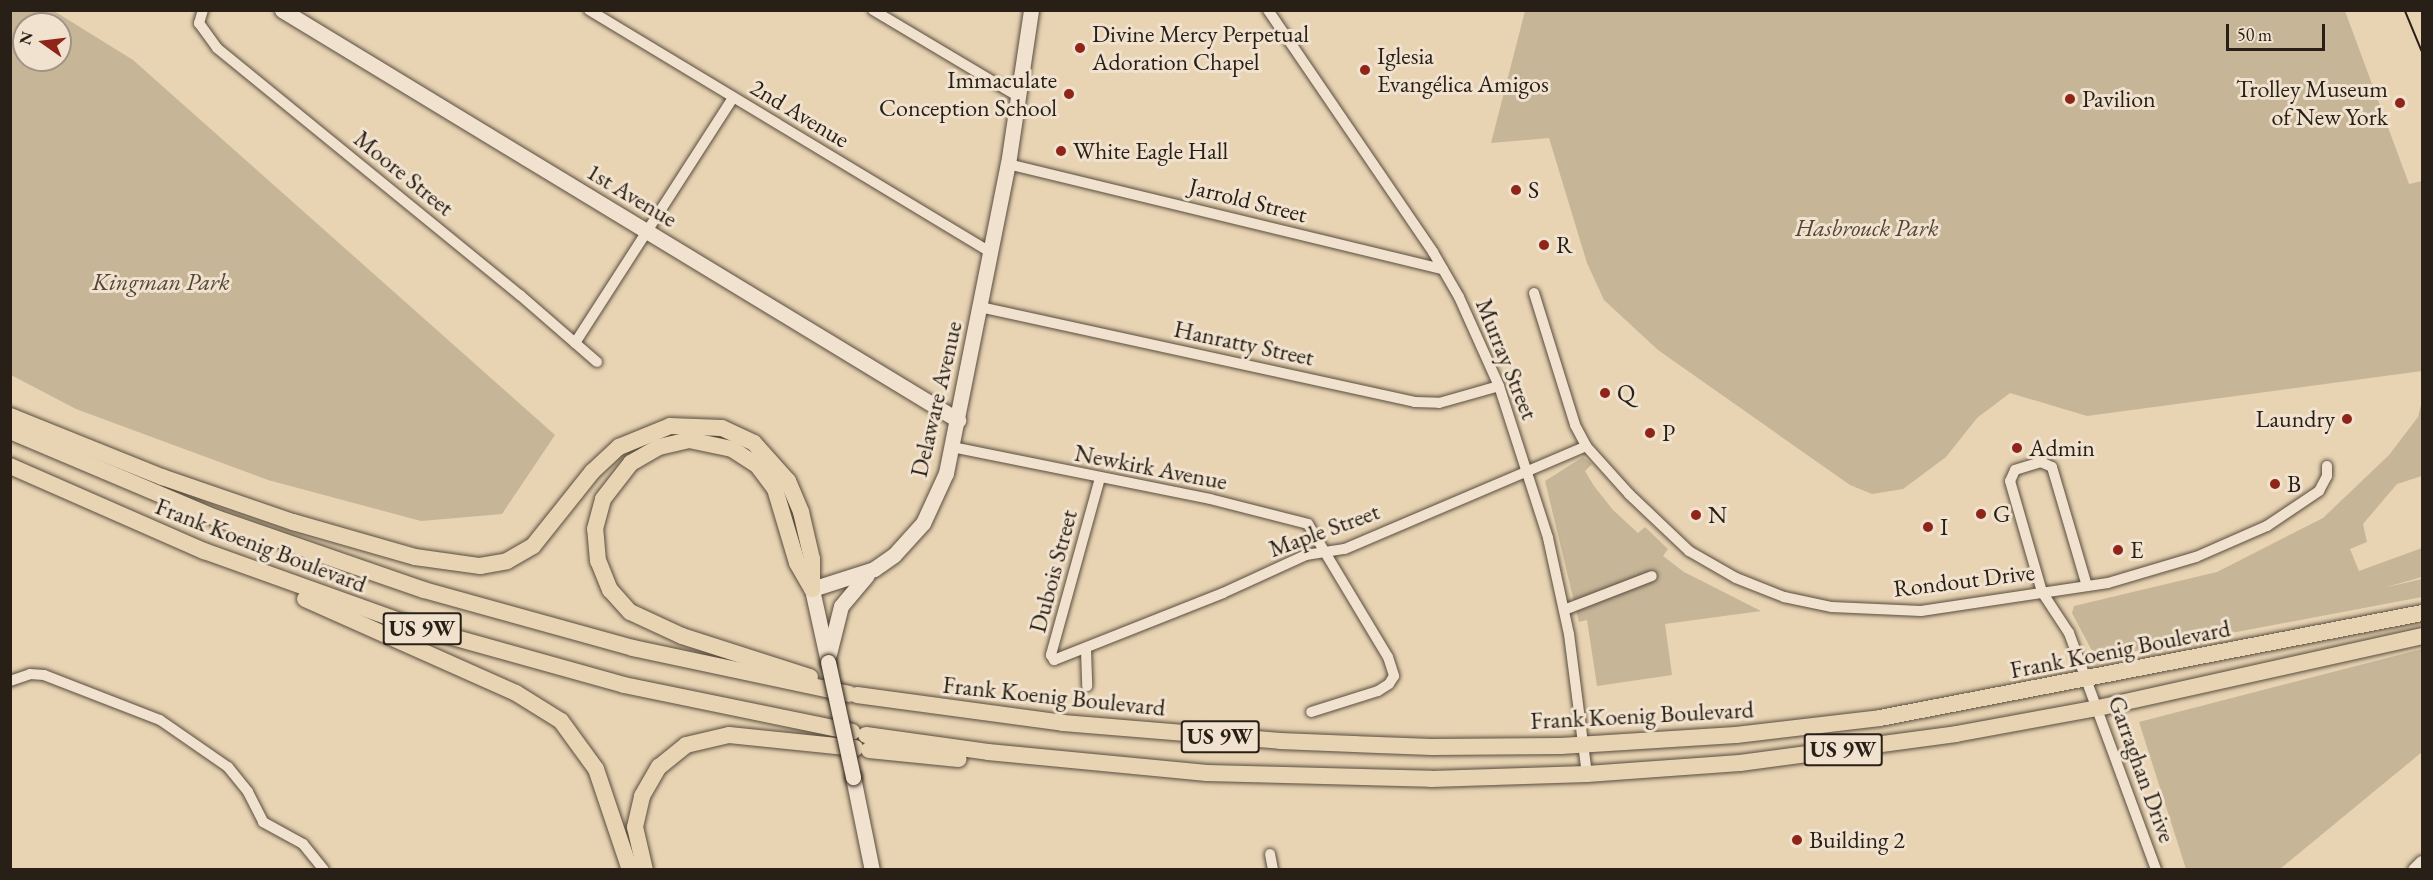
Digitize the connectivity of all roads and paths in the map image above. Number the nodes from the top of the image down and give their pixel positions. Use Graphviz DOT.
graph roads {
  1 [pos="202,10"];
  2 [pos="282,10"];
  3 [pos="589,10"];
  4 [pos="873,10"];
  5 [pos="1031,10"];
  6 [pos="1268,10"];
  7 [pos="1019,97"];
  8 [pos="733,98"];
  9 [pos="1008,164"];
  10 [pos="648,230"];
  11 [pos="989,251"];
  12 [pos="1442,269"];
  13 [pos="1534,293"];
  14 [pos="980,307"];
  15 [pos="575,343"];
  16 [pos="597,362"];
  17 [pos="1499,386"];
  18 [pos="10,416"];
  19 [pos="958,420"];
  20 [pos="10,431"];
  21 [pos="1586,446"];
  22 [pos="952,447"];
  23 [pos="10,466"];
  24 [pos="2327,466"];
  25 [pos="1528,470"];
  26 [pos="1100,478"];
  27 [pos="204,550"];
  28 [pos="1327,552"];
  29 [pos="874,569"];
  30 [pos="1652,576"];
  31 [pos="2087,586"];
  32 [pos="812,589"];
  33 [pos="2042,592"];
  34 [pos="1564,610"];
  35 [pos="2422,614"];
  36 [pos="2422,636"];
  37 [pos="1086,650"];
  38 [pos="1068,657"];
  39 [pos="828,662"];
  40 [pos="2088,680"];
  41 [pos="10,681"];
  42 [pos="1087,686"];
  43 [pos="851,692"];
  44 [pos="2098,708"];
  45 [pos="1311,712"];
  46 [pos="860,741"];
  47 [pos="1584,742"];
  48 [pos="1587,774"];
  49 [pos="1270,854"];
  50 [pos="2422,863"];
  51 [pos="324,870"];
  52 [pos="630,870"];
  53 [pos="645,870"];
  54 [pos="872,870"];
  55 [pos="1273,870"];
  56 [pos="2156,870"];
  57 [pos="2415,870"];
  1 -- 15 [label="street, Moore Street"];
  2 -- 10 [label="street, 1st Avenue"];
  3 -- 8 [label="street, 2nd Avenue"];
  4 -- 7 [label="street"];
  5 -- 7 [label="street, Delaware Avenue"];
  6 -- 12 [label="street, Murray Street"];
  7 -- 9 [label="street, Delaware Avenue"];
  8 -- 10 [label="street"];
  8 -- 11 [label="street, 2nd Avenue"];
  9 -- 11 [label="street, Delaware Avenue"];
  9 -- 12 [label="street, Jarrold Street"];
  10 -- 15 [label="street"];
  10 -- 19 [label="street, 1st Avenue"];
  11 -- 14 [label="street, Delaware Avenue"];
  12 -- 17 [label="street, Murray Street"];
  13 -- 21 [label="street, Rondout Drive"];
  14 -- 17 [label="street, Hanratty Street"];
  14 -- 19 [label="street, Delaware Avenue"];
  15 -- 16 [label="street, Moore Street"];
  17 -- 25 [label="street, Murray Street"];
  18 -- 32 [label="main road"];
  19 -- 22 [label="street, Delaware Avenue"];
  20 -- 43 [label="main road, Frank Koenig Boulevard / US 9W"];
  21 -- 25 [label="street"];
  21 -- 33 [label="street, Rondout Drive"];
  22 -- 26 [label="street, Newkirk Avenue"];
  22 -- 29 [label="street, Delaware Avenue"];
  23 -- 27 [label="main road, Frank Koenig Boulevard / US 9W"];
  24 -- 31 [label="street, Rondout Drive"];
  25 -- 28 [label="street, Maple Street"];
  25 -- 34 [label="street, Murray Street"];
  26 -- 28 [label="street, Newkirk Avenue"];
  26 -- 38 [label="street, Dubois Street"];
  27 -- 46 [label="main road, Frank Koenig Boulevard / US 9W"];
  27 -- 52 [label="main road"];
  28 -- 37 [label="street, Maple Street"];
  28 -- 45 [label="street, Newkirk Avenue"];
  29 -- 32 [label="street, Delaware Avenue"];
  29 -- 39 [label="street"];
  30 -- 34 [label="street"];
  31 -- 33 [label="street, Rondout Drive"];
  31 -- 33 [label="street, Garraghan Drive"];
  32 -- 39 [label="street"];
  32 -- 43 [label="main road"];
  33 -- 40 [label="street, Garraghan Drive"];
  34 -- 47 [label="street, Murray Street"];
  35 -- 40 [label="main road, Frank Koenig Boulevard / US 9W"];
  36 -- 44 [label="main road, Frank Koenig Boulevard / US 9W"];
  37 -- 38 [label="street, Maple Street"];
  37 -- 42 [label="street"];
  39 -- 54 [label="street, bridge"];
  40 -- 44 [label="street, Garraghan Drive"];
  40 -- 47 [label="main road, Frank Koenig Boulevard / US 9W"];
  41 -- 51 [label="street"];
  43 -- 47 [label="main road, Frank Koenig Boulevard / US 9W"];
  44 -- 48 [label="main road, Frank Koenig Boulevard / US 9W"];
  44 -- 56 [label="street, Garraghan Drive"];
  46 -- 48 [label="main road, Frank Koenig Boulevard / US 9W"];
  46 -- 53 [label="main road"];
  47 -- 48 [label="street, Murray Street"];
  49 -- 55 [label="street"];
  50 -- 57 [label="street"];
}
